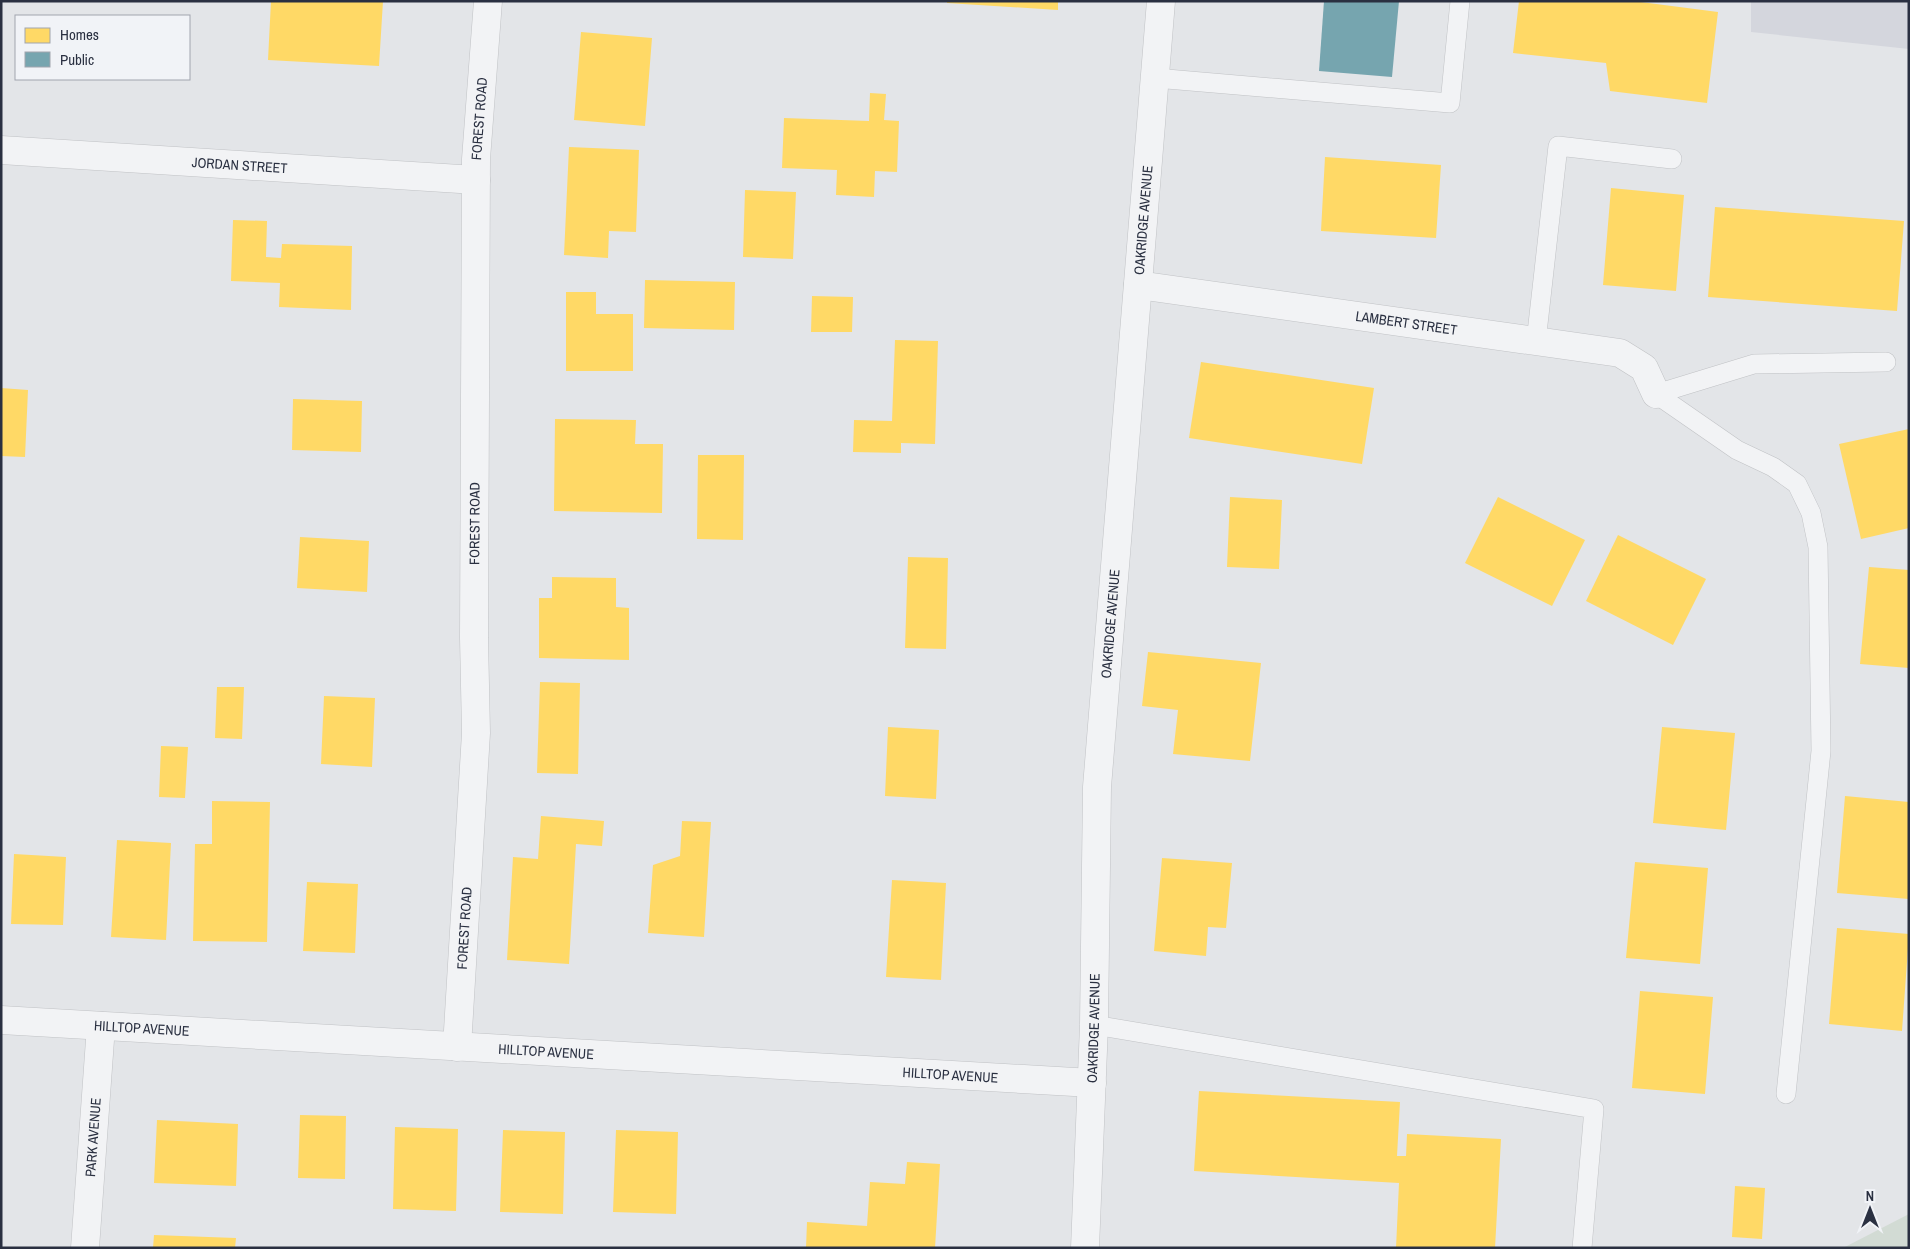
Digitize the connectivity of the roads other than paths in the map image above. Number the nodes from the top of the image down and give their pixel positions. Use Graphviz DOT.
graph roads {
  1 [pos="488,1"];
  2 [pos="1161,1"];
  3 [pos="1460,1"];
  4 [pos="1155,78"];
  5 [pos="1,150"];
  6 [pos="1672,159"];
  7 [pos="476,180"];
  8 [pos="1138,285"];
  9 [pos="1536,342"];
  10 [pos="1886,362"];
  11 [pos="1656,394"];
  12 [pos="1,1020"];
  13 [pos="1094,1025"];
  14 [pos="101,1026"];
  15 [pos="457,1047"];
  16 [pos="1092,1083"];
  17 [pos="1786,1094"];
  18 [pos="85,1248"];
  19 [pos="1085,1248"];
  20 [pos="1582,1248"];
  1 -- 7 [label="street, FOREST ROAD"];
  2 -- 4 [label="street, OAKRIDGE AVENUE"];
  3 -- 4 [label="lane"];
  4 -- 8 [label="street, OAKRIDGE AVENUE"];
  5 -- 7 [label="street, JORDAN STREET"];
  6 -- 9 [label="lane"];
  7 -- 15 [label="street, FOREST ROAD"];
  8 -- 9 [label="street, LAMBERT STREET"];
  8 -- 13 [label="street, OAKRIDGE AVENUE"];
  9 -- 11 [label="street, LAMBERT STREET"];
  10 -- 11 [label="lane"];
  11 -- 17 [label="lane"];
  12 -- 14 [label="street, HILLTOP AVENUE"];
  13 -- 16 [label="street, OAKRIDGE AVENUE"];
  13 -- 20 [label="lane"];
  14 -- 15 [label="street, HILLTOP AVENUE"];
  14 -- 18 [label="street, PARK AVENUE"];
  15 -- 16 [label="street, HILLTOP AVENUE"];
  16 -- 19 [label="street, OAKRIDGE AVENUE"];
}
